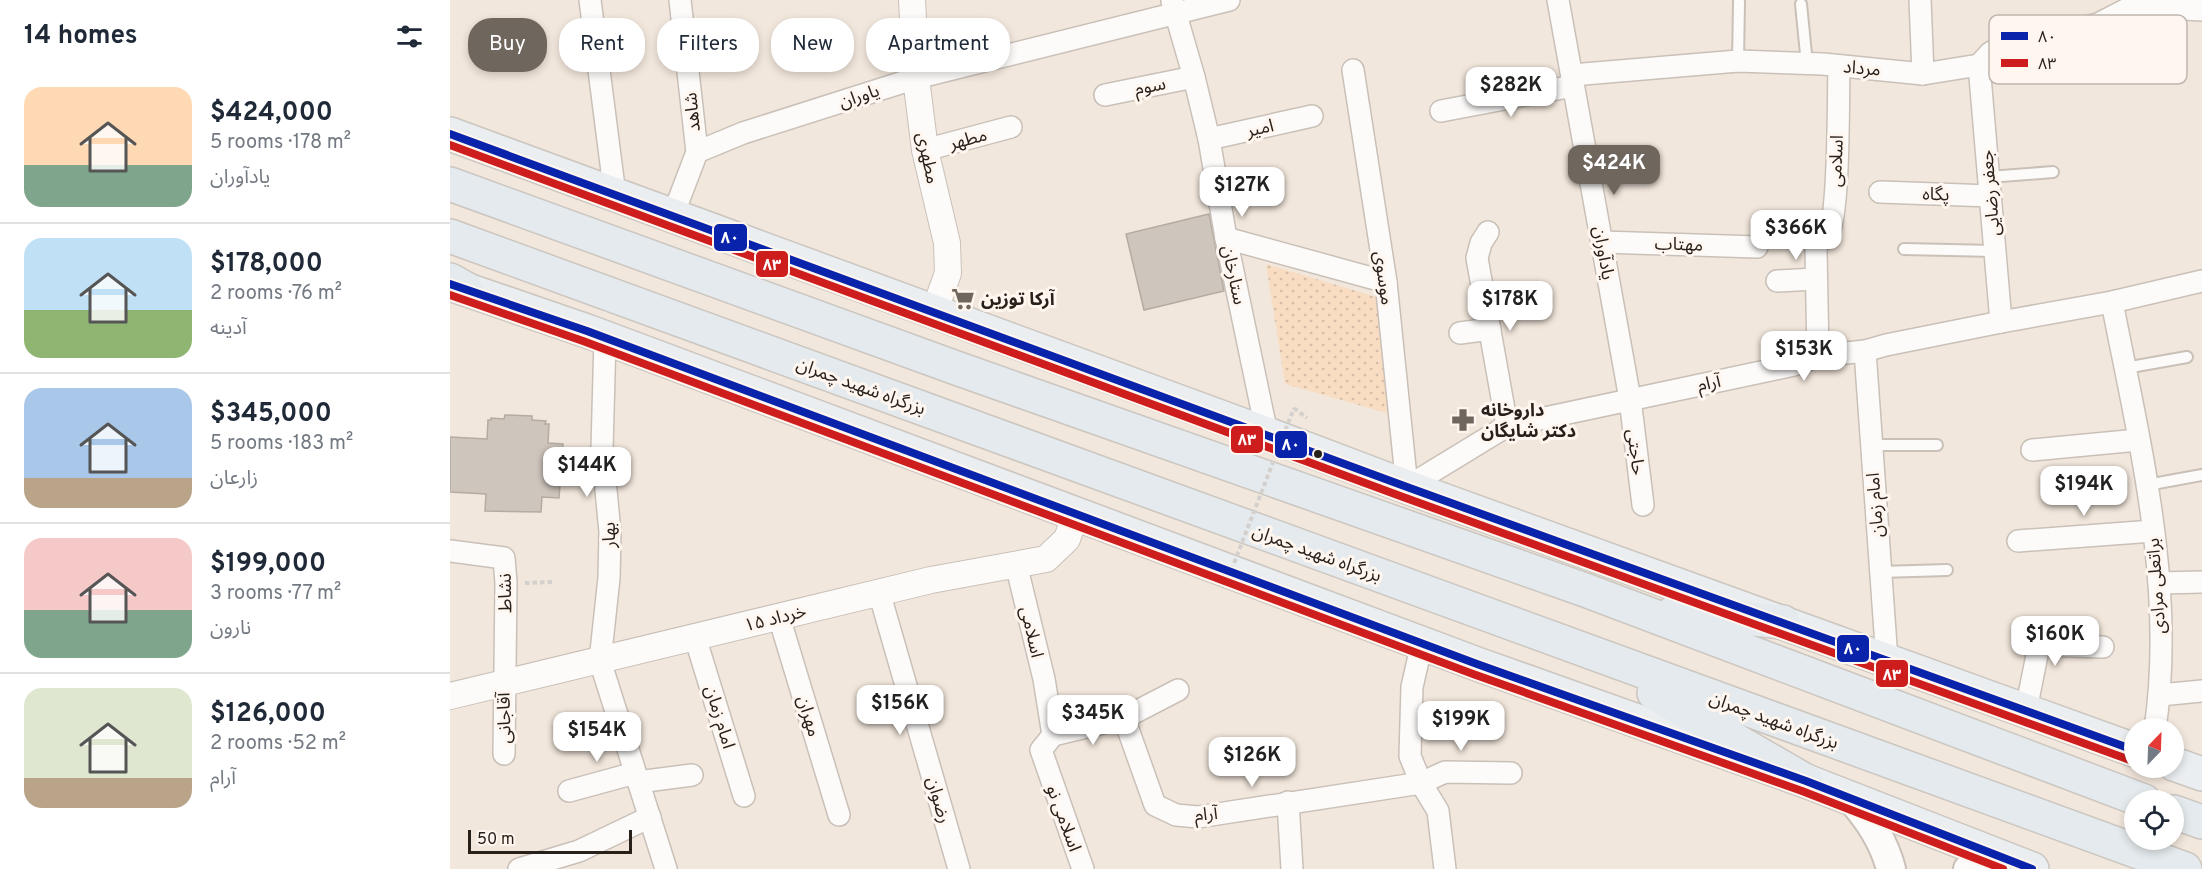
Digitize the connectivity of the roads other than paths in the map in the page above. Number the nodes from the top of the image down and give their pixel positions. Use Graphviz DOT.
graph roads {
  1 [pos="590,0"];
  2 [pos="680,0"];
  3 [pos="912,0"];
  4 [pos="1229,0"];
  5 [pos="1558,0"];
  6 [pos="1920,0"];
  7 [pos="1739,2"];
  8 [pos="2133,3"];
  9 [pos="1801,4"];
  10 [pos="1173,6"];
  11 [pos="2202,10"];
  12 [pos="2113,15"];
  13 [pos="1989,54"];
  14 [pos="1738,61"];
  15 [pos="1807,64"];
  16 [pos="1979,65"];
  17 [pos="1839,66"];
  18 [pos="1353,70"];
  19 [pos="1923,74"];
  20 [pos="1194,77"];
  21 [pos="916,78"];
  22 [pos="1573,81"];
  23 [pos="1105,95"];
  24 [pos="1441,111"];
  25 [pos="1312,116"];
  26 [pos="1011,127"];
  27 [pos="450,134"];
  28 [pos="1209,139"];
  29 [pos="925,150"];
  30 [pos="697,152"];
  31 [pos="2053,172"];
  32 [pos="450,184"];
  33 [pos="1990,186"];
  34 [pos="1880,192"];
  35 [pos="615,195"];
  36 [pos="673,215"];
  37 [pos="1488,232"];
  38 [pos="450,236"];
  39 [pos="1226,238"];
  40 [pos="1602,242"];
  41 [pos="1757,246"];
  42 [pos="1904,249"];
  43 [pos="1995,251"];
  44 [pos="1816,279"];
  45 [pos="1777,281"];
  46 [pos="2202,281"];
  47 [pos="1386,282"];
  48 [pos="455,284"];
  49 [pos="2112,302"];
  50 [pos="934,312"];
  51 [pos="2001,322"];
  52 [pos="1490,329"];
  53 [pos="1460,333"];
  54 [pos="605,338"];
  55 [pos="1865,351"];
  56 [pos="1818,356"];
  57 [pos="2187,357"];
  58 [pos="2124,368"];
  59 [pos="1630,399"];
  60 [pos="1507,426"];
  61 [pos="1268,434"];
  62 [pos="2138,440"];
  63 [pos="1871,445"];
  64 [pos="1937,445"];
  65 [pos="2032,450"];
  66 [pos="2202,475"];
  67 [pos="2147,485"];
  68 [pos="1407,487"];
  69 [pos="1643,505"];
  70 [pos="1076,513"];
  71 [pos="2153,531"];
  72 [pos="2018,541"];
  73 [pos="450,551"];
  74 [pos="1016,564"];
  75 [pos="1947,570"];
  76 [pos="1880,572"];
  77 [pos="2202,582"];
  78 [pos="2159,583"];
  79 [pos="879,592"];
  80 [pos="1635,609"];
  81 [pos="779,617"];
  82 [pos="1783,622"];
  83 [pos="695,637"];
  84 [pos="1422,643"];
  85 [pos="1566,644"];
  86 [pos="2103,647"];
  87 [pos="1887,660"];
  88 [pos="600,661"];
  89 [pos="504,682"];
  90 [pos="1178,690"];
  91 [pos="2202,691"];
  92 [pos="2160,694"];
  93 [pos="450,696"];
  94 [pos="2026,710"];
  95 [pos="1124,718"];
  96 [pos="2157,718"];
  97 [pos="1053,735"];
  98 [pos="2124,746"];
  99 [pos="504,754"];
  100 [pos="2184,768"];
  101 [pos="1511,773"];
  102 [pos="692,774"];
  103 [pos="2202,774"];
  104 [pos="636,778"];
  105 [pos="1806,781"];
  106 [pos="1421,783"];
  107 [pos="569,791"];
  108 [pos="2124,793"];
  109 [pos="744,796"];
  110 [pos="1851,799"];
  111 [pos="1288,802"];
  112 [pos="839,815"];
  113 [pos="2184,816"];
  114 [pos="650,817"];
  115 [pos="2202,822"];
  116 [pos="1997,856"];
  117 [pos="519,869"];
  118 [pos="666,869"];
  119 [pos="959,869"];
  120 [pos="1083,869"];
  121 [pos="1292,869"];
  122 [pos="1445,869"];
  123 [pos="1891,869"];
  124 [pos="1968,869"];
  125 [pos="2032,869"];
  126 [pos="2185,869"];
  1 -- 35 [label="street"];
  2 -- 30 [label="street, شاهد"];
  3 -- 21 [label="street, مطهری"];
  4 -- 10 [label="street, یاوران"];
  5 -- 22 [label="street, یادآوران"];
  6 -- 19 [label="street"];
  7 -- 14 [label="lane"];
  8 -- 11 [label="street"];
  8 -- 12 [label="street"];
  9 -- 15 [label="lane"];
  10 -- 20 [label="street, ستارخان"];
  10 -- 21 [label="street, یاوران"];
  13 -- 16 [label="street"];
  14 -- 15 [label="street, مرداد"];
  14 -- 22 [label="street, مرداد"];
  15 -- 17 [label="street, مرداد"];
  16 -- 19 [label="street, مرداد"];
  16 -- 33 [label="street, جعفر رضایی"];
  17 -- 19 [label="street, مرداد"];
  17 -- 44 [label="street, اسلامی"];
  18 -- 47 [label="street, موسوی"];
  20 -- 23 [label="street, سوم"];
  20 -- 28 [label="street, ستارخان"];
  21 -- 29 [label="street, مطهری"];
  21 -- 30 [label="street, یاوران"];
  22 -- 24 [label="street, مرداد"];
  22 -- 40 [label="street, یادآوران"];
  25 -- 28 [label="street, امیر"];
  26 -- 29 [label="street, مطهر"];
  27 -- 35 [label="main road"];
  28 -- 39 [label="street, ستارخان"];
  29 -- 50 [label="street, مطهری"];
  30 -- 36 [label="street"];
  31 -- 33 [label="lane"];
  32 -- 80 [label="highway"];
  33 -- 34 [label="street, پگاه"];
  33 -- 43 [label="street, جعفر رضایی"];
  35 -- 36 [label="main road"];
  36 -- 50 [label="main road"];
  37 -- 52 [label="street"];
  38 -- 85 [label="highway, بزرگراه شهید چمران"];
  39 -- 47 [label="street"];
  39 -- 61 [label="street, ستارخان"];
  40 -- 41 [label="street, مهتاب"];
  40 -- 59 [label="street, یادآوران"];
  42 -- 43 [label="lane"];
  43 -- 51 [label="street, جعفر رضایی"];
  44 -- 45 [label="street"];
  44 -- 56 [label="street, اسلامی"];
  46 -- 49 [label="street, آرام"];
  47 -- 68 [label="street, موسوی"];
  48 -- 54 [label="main road"];
  49 -- 51 [label="street, آرام"];
  49 -- 58 [label="street, براتعلی مرادی"];
  50 -- 61 [label="main road"];
  51 -- 55 [label="street, آرام"];
  52 -- 53 [label="street"];
  52 -- 60 [label="street"];
  54 -- 70 [label="main road"];
  54 -- 88 [label="street, بهار"];
  55 -- 56 [label="street, آرام"];
  55 -- 63 [label="street, امام زمان"];
  56 -- 59 [label="street, آرام"];
  57 -- 58 [label="lane"];
  58 -- 62 [label="street, براتعلی مرادی"];
  59 -- 60 [label="street, آرام"];
  59 -- 69 [label="street, حاجتی"];
  60 -- 68 [label="street, آرام"];
  61 -- 68 [label="main road"];
  62 -- 65 [label="street"];
  62 -- 67 [label="street, براتعلی مرادی"];
  63 -- 64 [label="lane"];
  63 -- 76 [label="street, امام زمان"];
  66 -- 67 [label="lane"];
  67 -- 71 [label="street, براتعلی مرادی"];
  68 -- 82 [label="main road"];
  70 -- 74 [label="street, ۱۵ خرداد"];
  70 -- 84 [label="main road"];
  71 -- 72 [label="street"];
  71 -- 78 [label="street, براتعلی مرادی"];
  73 -- 89 [label="street, نشاط"];
  74 -- 79 [label="street, ۱۵ خرداد"];
  74 -- 97 [label="street, اسلامی"];
  75 -- 76 [label="lane"];
  76 -- 87 [label="street, امام زمان"];
  77 -- 78 [label="street"];
  78 -- 92 [label="street, براتعلی مرادی"];
  79 -- 81 [label="street, ۱۵ خرداد"];
  79 -- 119 [label="street, رضوان"];
  80 -- 82 [label="highway"];
  80 -- 108 [label="highway"];
  81 -- 83 [label="street, ۱۵ خرداد"];
  81 -- 112 [label="street, مهران"];
  82 -- 87 [label="main road"];
  83 -- 88 [label="street, ۱۵ خرداد"];
  83 -- 109 [label="street, امام زمان"];
  84 -- 105 [label="main road"];
  84 -- 106 [label="street"];
  85 -- 105 [label="highway"];
  85 -- 126 [label="highway, بزرگراه شهید چمران"];
  86 -- 94 [label="street"];
  87 -- 94 [label="main road"];
  88 -- 89 [label="street, ۱۵ خرداد"];
  88 -- 104 [label="street"];
  89 -- 93 [label="street, ۱۵ خرداد"];
  89 -- 99 [label="street, آقاجانی"];
  90 -- 95 [label="street"];
  91 -- 92 [label="street"];
  92 -- 96 [label="street, براتعلی مرادی"];
  94 -- 98 [label="main road"];
  95 -- 97 [label="street"];
  95 -- 111 [label="street, آرام"];
  97 -- 120 [label="street, اسلامی نو"];
  100 -- 103 [label="main road"];
  101 -- 106 [label="street, آرام"];
  102 -- 104 [label="street"];
  104 -- 107 [label="street"];
  104 -- 114 [label="street"];
  105 -- 110 [label="main road"];
  106 -- 111 [label="street, آرام"];
  106 -- 122 [label="street"];
  110 -- 116 [label="main road"];
  110 -- 123 [label="main road"];
  111 -- 121 [label="street"];
  113 -- 115 [label="highway"];
  114 -- 117 [label="street"];
  114 -- 118 [label="street"];
  116 -- 124 [label="main road"];
  116 -- 125 [label="main road"];
}
